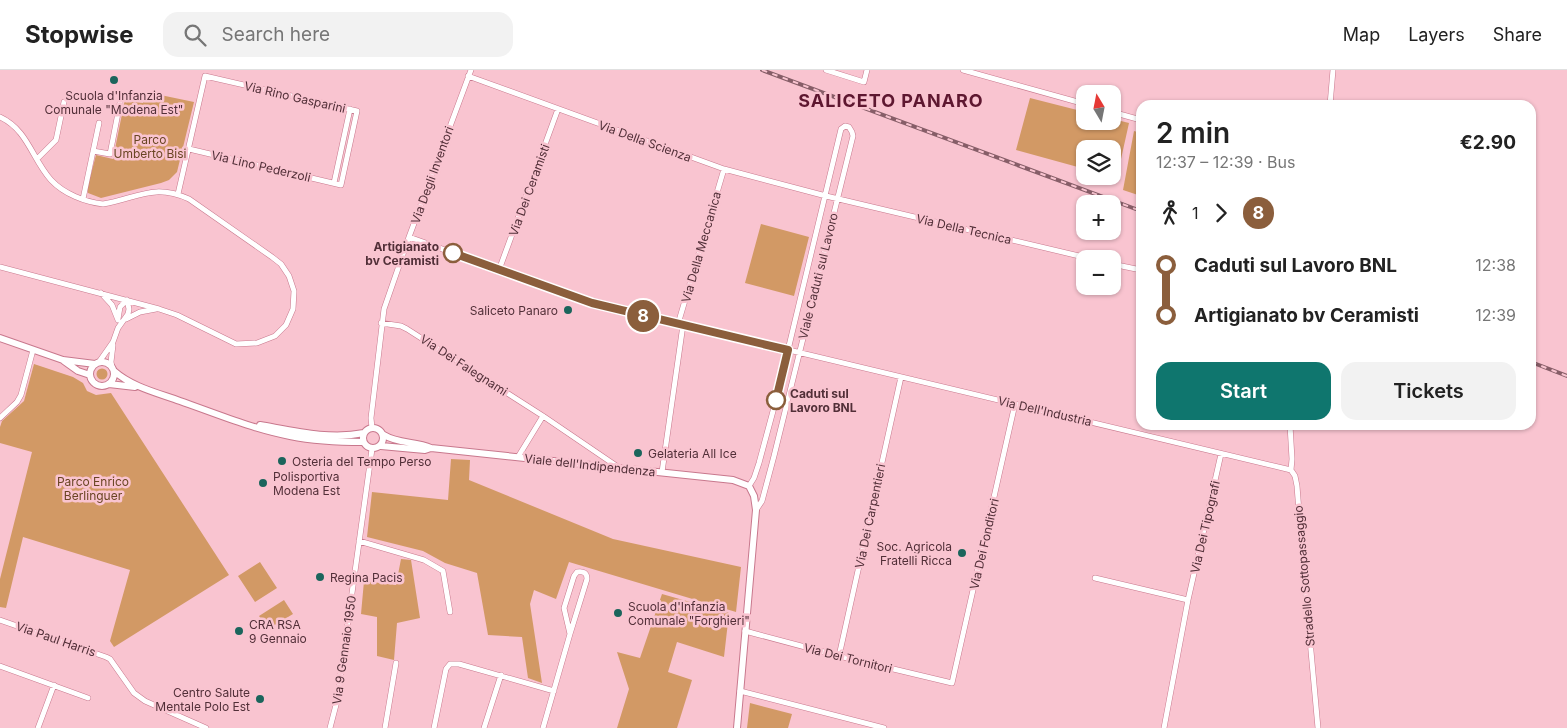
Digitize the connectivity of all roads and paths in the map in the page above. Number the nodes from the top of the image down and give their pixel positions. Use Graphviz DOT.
graph roads {
  1 [pos="471,70"];
  2 [pos="826,70"];
  3 [pos="867,70"];
  4 [pos="963,70"];
  5 [pos="1334,70"];
  6 [pos="468,76"];
  7 [pos="1331,100"];
  8 [pos="1076,101"];
  9 [pos="64,102"];
  10 [pos="120,103"];
  11 [pos="350,109"];
  12 [pos="558,109"];
  13 [pos="357,111"];
  14 [pos="1121,114"];
  15 [pos="0,117"];
  16 [pos="1136,119"];
  17 [pos="99,124"];
  18 [pos="189,149"];
  19 [pos="93,151"];
  20 [pos="37,159"];
  21 [pos="724,169"];
  22 [pos="334,183"];
  23 [pos="178,194"];
  24 [pos="826,196"];
  25 [pos="837,199"];
  26 [pos="83,200"];
  27 [pos="409,237"];
  28 [pos="1076,255"];
  29 [pos="1121,266"];
  30 [pos="0,267"];
  31 [pos="1136,269"];
  32 [pos="499,270"];
  33 [pos="101,293"];
  34 [pos="127,300"];
  35 [pos="159,309"];
  36 [pos="121,320"];
  37 [pos="381,323"];
  38 [pos="680,325"];
  39 [pos="0,338"];
  40 [pos="113,342"];
  41 [pos="33,350"];
  42 [pos="788,350"];
  43 [pos="799,353"];
  44 [pos="63,360"];
  45 [pos="97,363"];
  46 [pos="113,369"];
  47 [pos="90,375"];
  48 [pos="901,377"];
  49 [pos="110,384"];
  50 [pos="141,387"];
  51 [pos="1015,404"];
  52 [pos="543,416"];
  53 [pos="0,418"];
  54 [pos="239,422"];
  55 [pos="372,428"];
  56 [pos="1290,430"];
  57 [pos="364,433"];
  58 [pos="384,435"];
  59 [pos="364,442"];
  60 [pos="381,446"];
  61 [pos="431,448"];
  62 [pos="372,449"];
  63 [pos="1221,454"];
  64 [pos="518,457"];
  65 [pos="620,468"];
  66 [pos="1291,470"];
  67 [pos="662,472"];
  68 [pos="749,486"];
  69 [pos="756,510"];
  70 [pos="359,541"];
  71 [pos="1095,578"];
  72 [pos="1188,600"];
  73 [pos="450,612"];
  74 [pos="0,620"];
  75 [pos="745,631"];
  76 [pos="570,634"];
  77 [pos="839,656"];
  78 [pos="396,663"];
  79 [pos="0,666"];
  80 [pos="501,675"];
  81 [pos="952,683"];
  82 [pos="54,685"];
  83 [pos="554,691"];
  84 [pos="740,692"];
  85 [pos="88,698"];
  86 [pos="38,728"];
  87 [pos="206,728"];
  88 [pos="330,728"];
  89 [pos="385,728"];
  90 [pos="434,728"];
  91 [pos="484,728"];
  92 [pos="543,728"];
  93 [pos="737,728"];
  94 [pos="884,728"];
  95 [pos="1164,728"];
  96 [pos="1318,728"];
  1 -- 6 [label="street, Via Degli Inventori"];
  2 -- 3 [label="street"];
  4 -- 8 [label="street"];
  5 -- 7 [label="street"];
  6 -- 12 [label="street, Via Della Scienza"];
  6 -- 27 [label="street, Via Degli Inventori"];
  9 -- 20 [label="street"];
  10 -- 19 [label="street"];
  11 -- 13 [label="street, Via Rino Gasparini"];
  11 -- 18 [label="street, Via Rino Gasparini"];
  11 -- 22 [label="street"];
  12 -- 21 [label="street, Via Della Scienza"];
  12 -- 32 [label="street, Via Dei Ceramisti"];
  13 -- 22 [label="street, Via Lino Pederzoli"];
  14 -- 16 [label="street"];
  15 -- 20 [label="street"];
  17 -- 19 [label="street"];
  18 -- 22 [label="street, Via Lino Pederzoli"];
  18 -- 23 [label="street, Via Rino Gasparini"];
  19 -- 26 [label="street"];
  20 -- 26 [label="street"];
  21 -- 24 [label="street, Via Della Scienza"];
  21 -- 38 [label="street, Via Della Meccanica"];
  23 -- 26 [label="street"];
  23 -- 35 [label="street"];
  24 -- 25 [label="street, Viale Caduti sul Lavoro"];
  24 -- 25 [label="street, Viale Caduti sul Lavoro"];
  24 -- 42 [label="street, Viale Caduti sul Lavoro"];
  25 -- 28 [label="street, Via Della Tecnica"];
  25 -- 43 [label="street, Viale Caduti sul Lavoro"];
  27 -- 32 [label="street"];
  27 -- 37 [label="street, Via Degli Inventori"];
  29 -- 31 [label="street"];
  30 -- 33 [label="street"];
  32 -- 38 [label="street"];
  33 -- 34 [label="street"];
  33 -- 36 [label="street"];
  34 -- 35 [label="street"];
  34 -- 36 [label="street"];
  34 -- 36 [label="street"];
  35 -- 36 [label="street"];
  36 -- 40 [label="street"];
  37 -- 52 [label="street, Via Dei Falegnami"];
  37 -- 55 [label="street, Via Degli Inventori"];
  38 -- 42 [label="street"];
  38 -- 67 [label="street, Via Della Meccanica"];
  39 -- 41 [label="street"];
  40 -- 45 [label="street"];
  40 -- 46 [label="street"];
  41 -- 44 [label="street"];
  41 -- 53 [label="street"];
  42 -- 43 [label="street, Viale Caduti sul Lavoro"];
  42 -- 68 [label="street, Viale Caduti sul Lavoro"];
  43 -- 48 [label="street, Via Dell'Industria"];
  43 -- 69 [label="street, Viale Caduti sul Lavoro"];
  44 -- 45 [label="street"];
  44 -- 47 [label="street"];
  45 -- 46 [label="street"];
  45 -- 47 [label="street"];
  46 -- 49 [label="street"];
  46 -- 50 [label="street"];
  47 -- 49 [label="street"];
  48 -- 51 [label="street, Via Dell'Industria"];
  48 -- 77 [label="street, Via Dei Carpentieri"];
  49 -- 50 [label="street"];
  50 -- 54 [label="street"];
  51 -- 63 [label="street, Via Dell'Industria"];
  51 -- 81 [label="street, Via Dei Fonditori"];
  52 -- 64 [label="street"];
  52 -- 65 [label="street, Via Dei Falegnami"];
  54 -- 57 [label="street"];
  54 -- 59 [label="street"];
  55 -- 57 [label="street"];
  55 -- 58 [label="street"];
  56 -- 66 [label="street, Stradello Sottopassaggio"];
  57 -- 59 [label="street"];
  58 -- 60 [label="street"];
  58 -- 61 [label="street, Viale dell'Indipendenza"];
  59 -- 62 [label="street"];
  60 -- 61 [label="street, Viale dell'Indipendenza"];
  60 -- 62 [label="street"];
  61 -- 64 [label="street, Viale dell'Indipendenza"];
  62 -- 70 [label="street, Via 9 Gennaio 1950"];
  63 -- 66 [label="street, Via Dell'Industria"];
  63 -- 72 [label="street, Via Dei Tipografi"];
  64 -- 65 [label="street, Viale dell'Indipendenza"];
  65 -- 67 [label="street, Viale dell'Indipendenza"];
  66 -- 96 [label="street, Stradello Sottopassaggio"];
  67 -- 68 [label="street, Viale dell'Indipendenza"];
  68 -- 69 [label="street, Viale Caduti sul Lavoro"];
  69 -- 75 [label="street, Viale Caduti sul Lavoro"];
  70 -- 73 [label="street"];
  70 -- 88 [label="street, Via 9 Gennaio 1950"];
  71 -- 72 [label="street"];
  72 -- 95 [label="street, Via Dei Tipografi"];
  74 -- 87 [label="street, Via Paul Harris"];
  75 -- 77 [label="street, Via Dei Tornitori"];
  75 -- 84 [label="street, Viale Caduti sul Lavoro"];
  76 -- 76 [label="street"];
  76 -- 83 [label="street"];
  77 -- 81 [label="street, Via Dei Tornitori"];
  78 -- 89 [label="street"];
  79 -- 82 [label="street"];
  80 -- 83 [label="street"];
  80 -- 90 [label="street"];
  80 -- 91 [label="street"];
  82 -- 85 [label="street"];
  82 -- 86 [label="street"];
  83 -- 92 [label="street"];
  84 -- 93 [label="street, Viale Caduti sul Lavoro"];
  84 -- 94 [label="street"];
}
